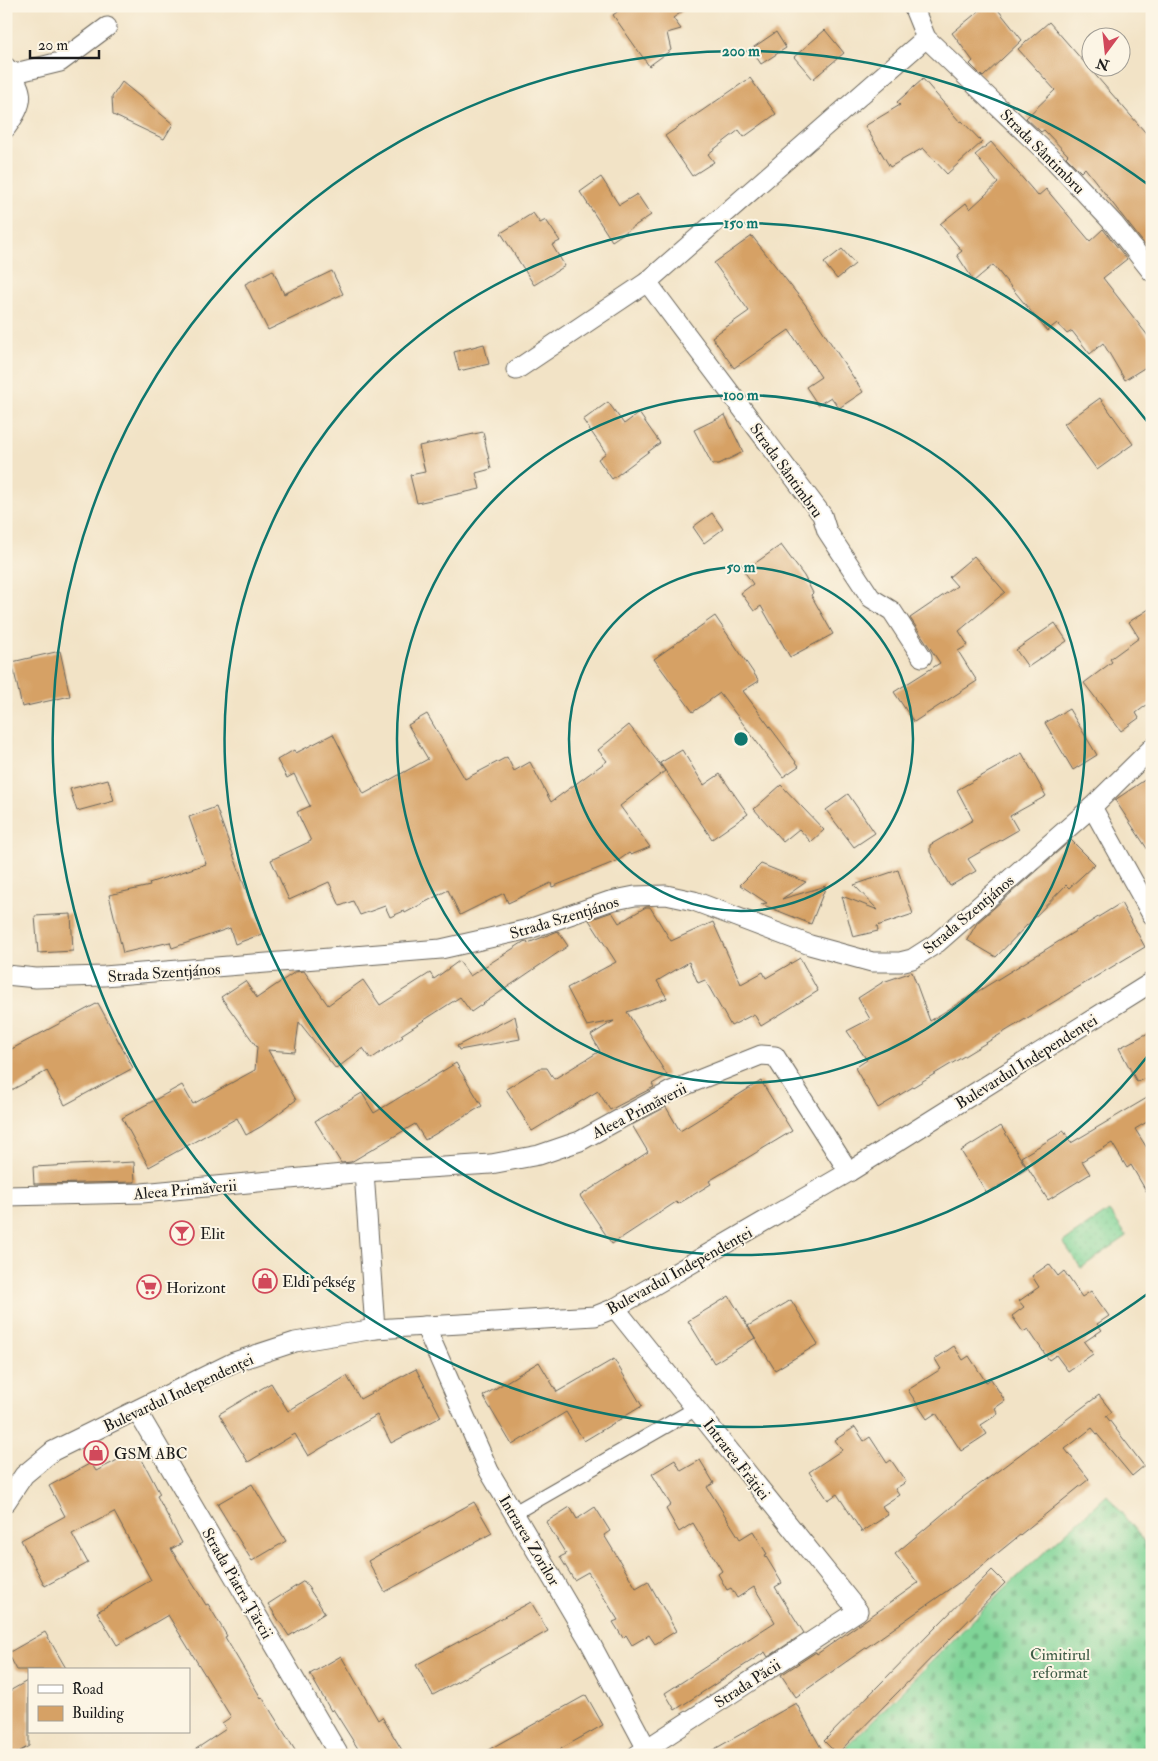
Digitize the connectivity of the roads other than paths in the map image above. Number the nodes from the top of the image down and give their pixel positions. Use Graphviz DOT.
graph roads {
  1 [pos="913,6"];
  2 [pos="107,26"];
  3 [pos="926,38"];
  4 [pos="9,70"];
  5 [pos="6,128"];
  6 [pos="1152,272"];
  7 [pos="647,282"];
  8 [pos="516,370"];
  9 [pos="922,657"];
  10 [pos="1152,748"];
  11 [pos="1092,807"];
  12 [pos="1152,915"];
  13 [pos="6,975"];
  14 [pos="1152,982"];
  15 [pos="364,1172"];
  16 [pos="849,1172"];
  17 [pos="6,1196"];
  18 [pos="615,1308"];
  19 [pos="425,1326"];
  20 [pos="375,1330"];
  21 [pos="697,1408"];
  22 [pos="136,1411"];
  23 [pos="6,1502"];
  24 [pos="514,1513"];
  25 [pos="858,1611"];
  26 [pos="642,1752"];
  27 [pos="339,1755"];
  1 -- 3 [label="street, Strada Sântimbru"];
  2 -- 4 [label="street"];
  3 -- 6 [label="street, Strada Sântimbru"];
  3 -- 7 [label="street"];
  4 -- 5 [label="street"];
  7 -- 8 [label="street"];
  7 -- 9 [label="street, Strada Sântimbru"];
  10 -- 11 [label="street, Strada Szentjános"];
  11 -- 12 [label="street"];
  11 -- 13 [label="street, Strada Szentjános"];
  14 -- 16 [label="street, Bulevardul Independenței"];
  15 -- 16 [label="street, Aleea Primăverii"];
  15 -- 17 [label="street, Aleea Primăverii"];
  15 -- 20 [label="street"];
  16 -- 18 [label="street, Bulevardul Independenței"];
  18 -- 19 [label="street, Bulevardul Independenței"];
  18 -- 21 [label="street, Intrarea Frăției"];
  19 -- 20 [label="street, Bulevardul Independenței"];
  19 -- 24 [label="street, Intrarea Zorilor"];
  20 -- 22 [label="street, Bulevardul Independenței"];
  21 -- 24 [label="street"];
  21 -- 25 [label="street, Intrarea Frăției"];
  22 -- 23 [label="street, Bulevardul Independenței"];
  22 -- 27 [label="street, Strada Piatra Țărcii"];
  24 -- 26 [label="street, Intrarea Zorilor"];
  25 -- 26 [label="street, Strada Păcii"];
}
